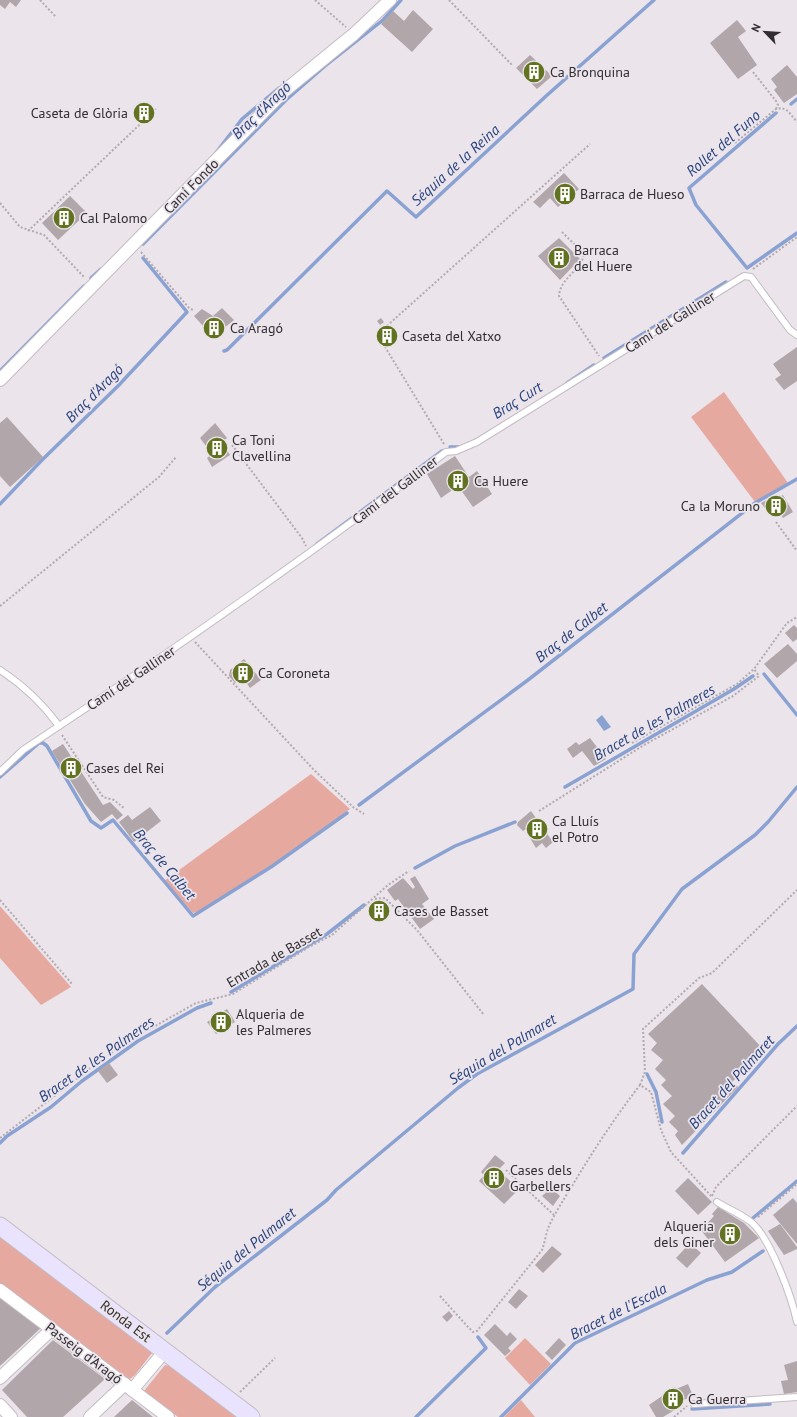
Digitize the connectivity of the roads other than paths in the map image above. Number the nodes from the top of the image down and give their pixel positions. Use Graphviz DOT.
graph roads {
  1 [pos="390,0"];
  2 [pos="797,335"];
  3 [pos="0,380"];
  4 [pos="0,670"];
  5 [pos="59,726"];
  6 [pos="0,772"];
  7 [pos="717,1202"];
  8 [pos="0,1226"];
  9 [pos="0,1290"];
  10 [pos="797,1322"];
  11 [pos="52,1329"];
  12 [pos="165,1351"];
  13 [pos="0,1378"];
  14 [pos="129,1387"];
  15 [pos="797,1397"];
  16 [pos="694,1404"];
  17 [pos="0,1405"];
  18 [pos="11,1417"];
  19 [pos="90,1417"];
  20 [pos="168,1417"];
  21 [pos="252,1417"];
  1 -- 3 [label="street, Camí Fondo"];
  2 -- 5 [label="lane, Camí del Galliner"];
  4 -- 5 [label="lane"];
  5 -- 6 [label="lane, Camí del Galliner"];
  7 -- 10 [label="lane"];
  8 -- 12 [label="main road, Ronda Est"];
  9 -- 11 [label="street, Passeig d'Aragó"];
  11 -- 13 [label="street"];
  11 -- 14 [label="street, Passeig d'Aragó"];
  12 -- 14 [label="street"];
  12 -- 21 [label="main road, Ronda Est"];
  14 -- 19 [label="street"];
  14 -- 20 [label="street, Passeig d'Aragó"];
  15 -- 16 [label="lane"];
  17 -- 18 [label="street"];
}
